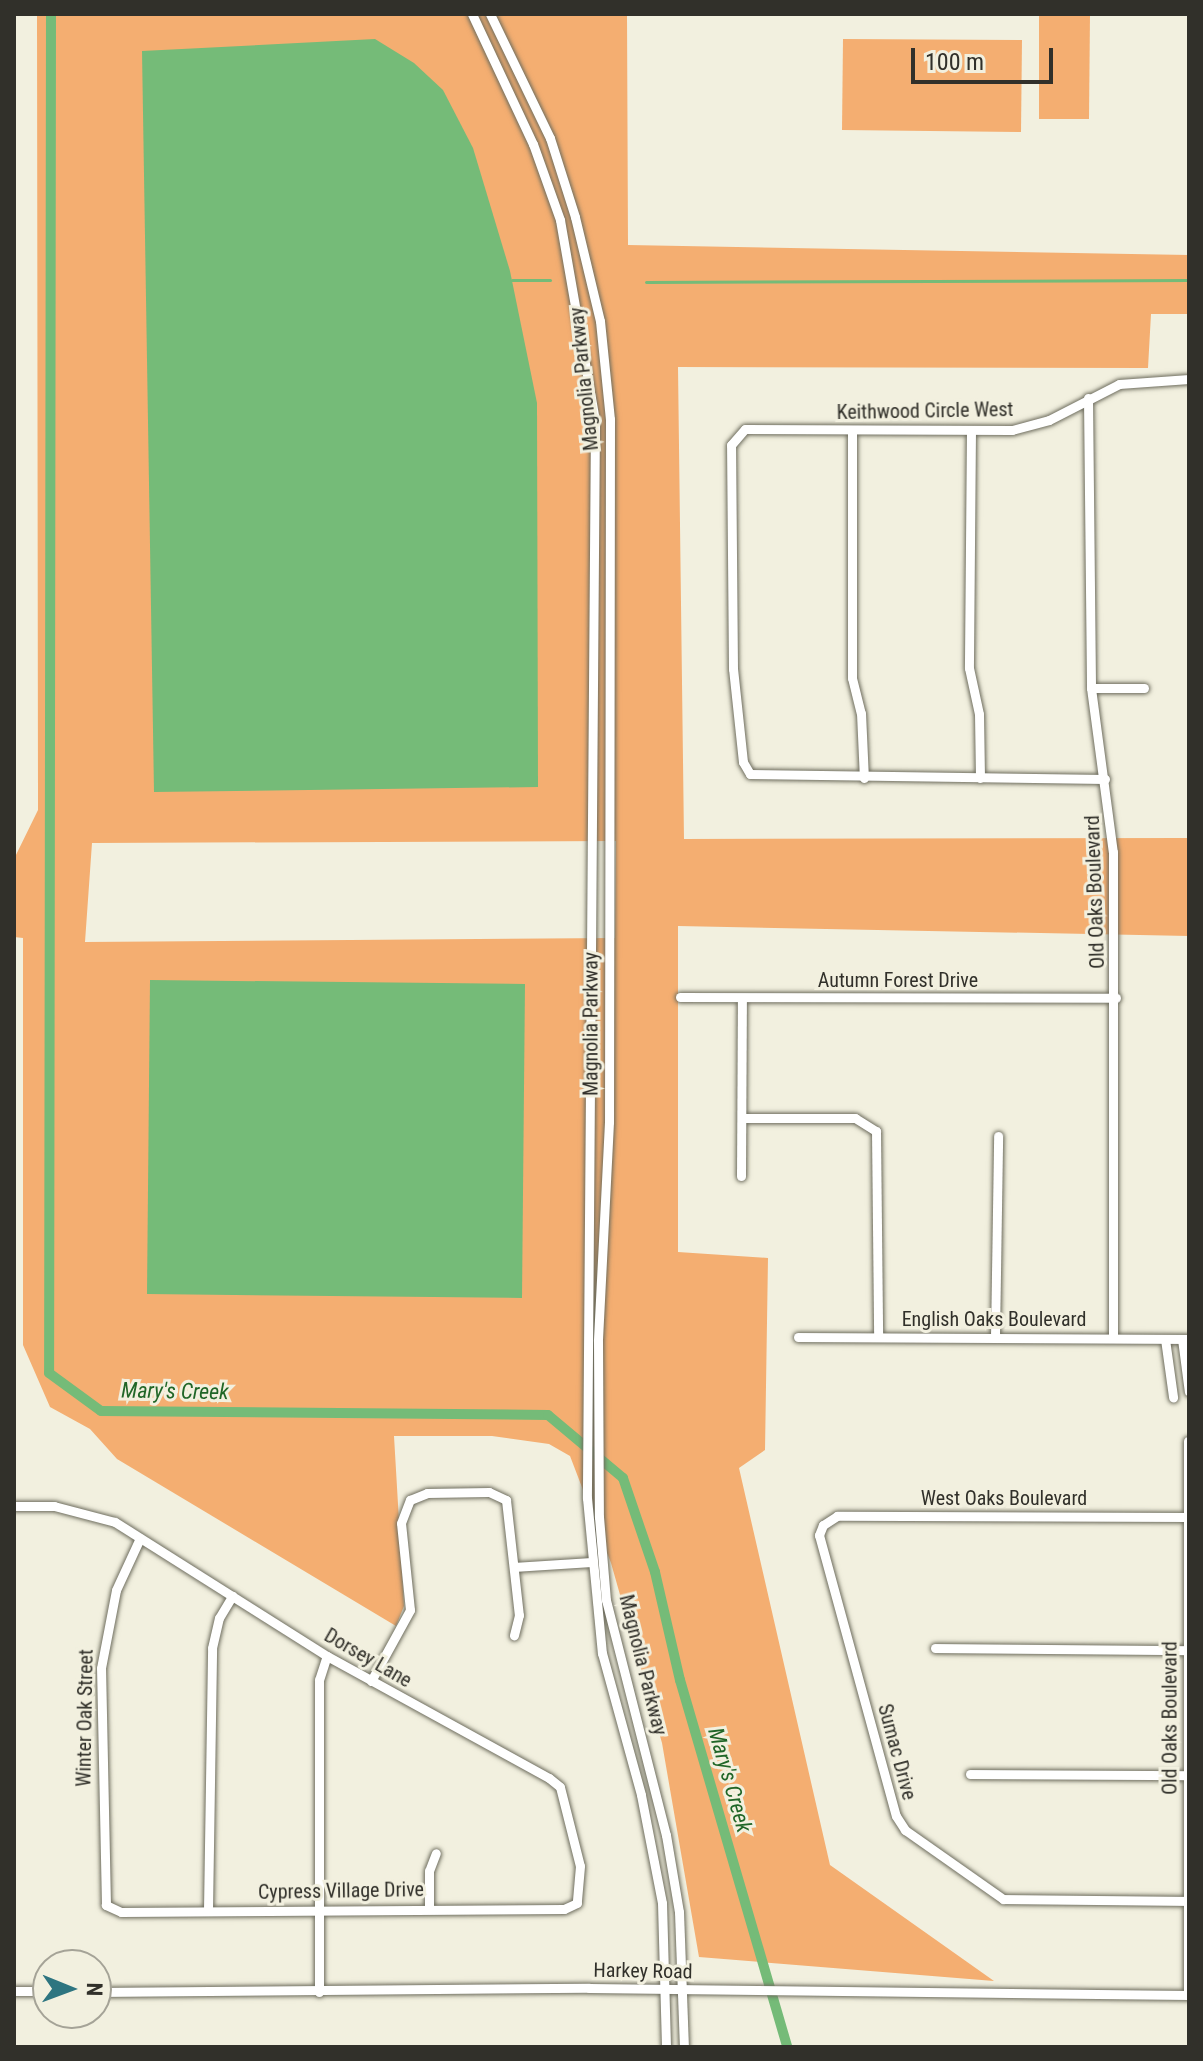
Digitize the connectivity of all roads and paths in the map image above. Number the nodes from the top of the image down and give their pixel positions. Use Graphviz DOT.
graph roads {
  1 [pos="472,14"];
  2 [pos="490,14"];
  3 [pos="567,191"];
  4 [pos="552,197"];
  5 [pos="1189,379"];
  6 [pos="1088,398"];
  7 [pos="608,400"];
  8 [pos="592,402"];
  9 [pos="852,430"];
  10 [pos="971,430"];
  11 [pos="1091,688"];
  12 [pos="1144,688"];
  13 [pos="864,778"];
  14 [pos="980,778"];
  15 [pos="1105,779"];
  16 [pos="590,818"];
  17 [pos="610,819"];
  18 [pos="588,997"];
  19 [pos="680,997"];
  20 [pos="609,998"];
  21 [pos="742,998"];
  22 [pos="1116,998"];
  23 [pos="742,1118"];
  24 [pos="998,1136"];
  25 [pos="741,1176"];
  26 [pos="798,1337"];
  27 [pos="878,1337"];
  28 [pos="995,1337"];
  29 [pos="1113,1338"];
  30 [pos="1165,1339"];
  31 [pos="1186,1339"];
  32 [pos="1189,1392"];
  33 [pos="1173,1397"];
  34 [pos="1188,1441"];
  35 [pos="14,1506"];
  36 [pos="1188,1517"];
  37 [pos="823,1525"];
  38 [pos="140,1538"];
  39 [pos="591,1562"];
  40 [pos="514,1567"];
  41 [pos="232,1596"];
  42 [pos="514,1635"];
  43 [pos="935,1648"];
  44 [pos="1188,1650"];
  45 [pos="327,1656"];
  46 [pos="371,1681"];
  47 [pos="970,1774"];
  48 [pos="1189,1775"];
  49 [pos="436,1853"];
  50 [pos="1189,1901"];
  51 [pos="577,1903"];
  52 [pos="106,1905"];
  53 [pos="429,1908"];
  54 [pos="208,1910"];
  55 [pos="320,1910"];
  56 [pos="665,1989"];
  57 [pos="683,1990"];
  58 [pos="112,1992"];
  59 [pos="319,1992"];
  60 [pos="1188,1995"];
  61 [pos="666,2047"];
  62 [pos="684,2047"];
  1 -- 4 [label="street, Magnolia Parkway"];
  2 -- 3 [label="street, Magnolia Parkway"];
  3 -- 4 [label="street"];
  3 -- 7 [label="street, Magnolia Parkway"];
  4 -- 8 [label="street, Magnolia Parkway"];
  5 -- 6 [label="street, Keithwood Circle West"];
  6 -- 10 [label="street, Keithwood Circle West"];
  6 -- 11 [label="street, Old Oaks Boulevard"];
  7 -- 8 [label="street"];
  7 -- 17 [label="street, Magnolia Parkway"];
  8 -- 16 [label="street, Magnolia Parkway"];
  9 -- 10 [label="street, Keithwood Circle West"];
  9 -- 13 [label="street"];
  9 -- 13 [label="street, Keithwood Circle West"];
  10 -- 14 [label="street"];
  11 -- 12 [label="street"];
  11 -- 15 [label="street, Old Oaks Boulevard"];
  13 -- 14 [label="street"];
  14 -- 15 [label="street"];
  15 -- 22 [label="street, Old Oaks Boulevard"];
  16 -- 17 [label="street"];
  16 -- 18 [label="street, Magnolia Parkway"];
  17 -- 20 [label="street, Magnolia Parkway"];
  18 -- 20 [label="street"];
  18 -- 39 [label="street, Magnolia Parkway"];
  19 -- 21 [label="street, Autumn Forest Drive"];
  20 -- 57 [label="street, Magnolia Parkway"];
  21 -- 22 [label="street, Autumn Forest Drive"];
  21 -- 23 [label="street"];
  22 -- 29 [label="street, Old Oaks Boulevard"];
  23 -- 25 [label="street"];
  23 -- 27 [label="street"];
  24 -- 28 [label="street"];
  26 -- 27 [label="street, English Oaks Boulevard"];
  27 -- 28 [label="street, English Oaks Boulevard"];
  28 -- 29 [label="street, English Oaks Boulevard"];
  29 -- 30 [label="street, English Oaks Boulevard"];
  30 -- 31 [label="street, English Oaks Boulevard"];
  30 -- 33 [label="street"];
  31 -- 32 [label="street"];
  34 -- 36 [label="street, Old Oaks Boulevard"];
  35 -- 38 [label="street, Dorsey Lane"];
  36 -- 37 [label="street, West Oaks Boulevard"];
  36 -- 44 [label="street, Old Oaks Boulevard"];
  37 -- 50 [label="street, Sumac Drive"];
  38 -- 41 [label="street, Dorsey Lane"];
  38 -- 52 [label="street, Winter Oak Street"];
  39 -- 40 [label="street"];
  39 -- 56 [label="street, Magnolia Parkway"];
  40 -- 42 [label="street"];
  40 -- 46 [label="street"];
  41 -- 45 [label="street, Dorsey Lane"];
  41 -- 54 [label="street"];
  43 -- 44 [label="street"];
  44 -- 48 [label="street, Old Oaks Boulevard"];
  45 -- 46 [label="street, Dorsey Lane"];
  45 -- 55 [label="street"];
  46 -- 51 [label="street, Dorsey Lane"];
  47 -- 48 [label="street"];
  48 -- 50 [label="street, Old Oaks Boulevard"];
  49 -- 53 [label="street"];
  50 -- 60 [label="street, Old Oaks Boulevard"];
  51 -- 53 [label="street, Cypress Village Drive"];
  52 -- 54 [label="street, Cypress Village Drive"];
  53 -- 55 [label="street, Cypress Village Drive"];
  54 -- 55 [label="street, Cypress Village Drive"];
  55 -- 59 [label="street"];
  56 -- 57 [label="street, Harkey Road"];
  56 -- 59 [label="street, Harkey Road"];
  56 -- 61 [label="street, Magnolia Parkway"];
  57 -- 60 [label="street, Harkey Road"];
  57 -- 62 [label="street, Magnolia Parkway"];
  58 -- 59 [label="street, Harkey Road"];
}
